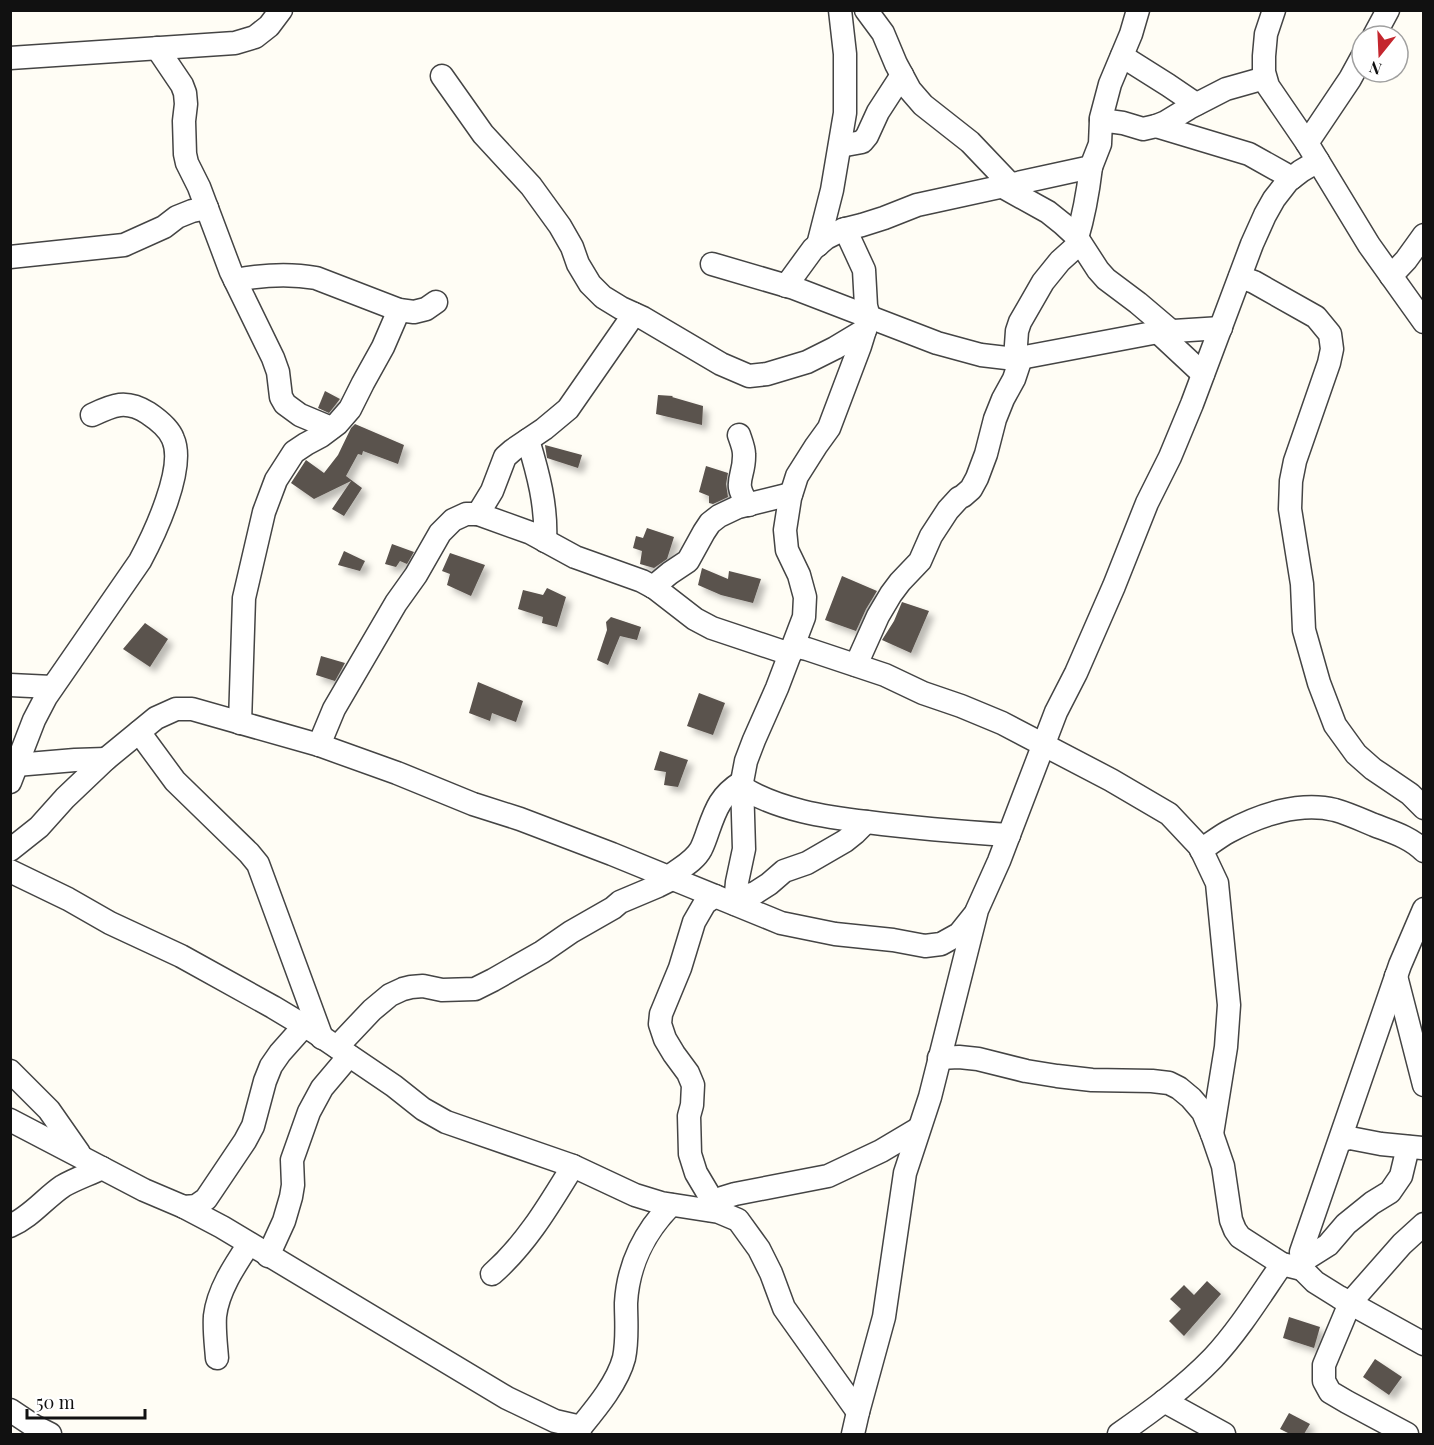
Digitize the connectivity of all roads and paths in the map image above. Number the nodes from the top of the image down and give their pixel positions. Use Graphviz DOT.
graph roads {
  1 [pos="281,10"];
  2 [pos="840,10"];
  3 [pos="866,10"];
  4 [pos="1138,10"];
  5 [pos="1274,10"];
  6 [pos="1388,10"];
  7 [pos="1380,24"];
  8 [pos="157,48"];
  9 [pos="1122,56"];
  10 [pos="10,58"];
  11 [pos="902,75"];
  12 [pos="442,76"];
  13 [pos="1265,78"];
  14 [pos="1350,79"];
  15 [pos="1196,104"];
  16 [pos="1101,120"];
  17 [pos="1156,126"];
  18 [pos="840,146"];
  19 [pos="1313,152"];
  20 [pos="1090,167"];
  21 [pos="1292,178"];
  22 [pos="1007,186"];
  23 [pos="207,208"];
  24 [pos="845,229"];
  25 [pos="1424,235"];
  26 [pos="1078,241"];
  27 [pos="818,245"];
  28 [pos="10,257"];
  29 [pos="712,264"];
  30 [pos="1392,276"];
  31 [pos="1240,277"];
  32 [pos="235,280"];
  33 [pos="786,286"];
  34 [pos="436,302"];
  35 [pos="399,310"];
  36 [pos="634,314"];
  37 [pos="1424,322"];
  38 [pos="867,323"];
  39 [pos="1221,328"];
  40 [pos="1164,331"];
  41 [pos="1018,359"];
  42 [pos="1203,374"];
  43 [pos="92,415"];
  44 [pos="332,428"];
  45 [pos="739,435"];
  46 [pos="528,440"];
  47 [pos="791,494"];
  48 [pos="749,505"];
  49 [pos="478,514"];
  50 [pos="545,541"];
  51 [pos="652,587"];
  52 [pos="792,650"];
  53 [pos="856,665"];
  54 [pos="10,685"];
  55 [pos="52,687"];
  56 [pos="240,723"];
  57 [pos="139,732"];
  58 [pos="319,745"];
  59 [pos="1044,746"];
  60 [pos="106,759"];
  61 [pos="13,770"];
  62 [pos="742,785"];
  63 [pos="1424,808"];
  64 [pos="866,822"];
  65 [pos="1010,834"];
  66 [pos="10,850"];
  67 [pos="1201,850"];
  68 [pos="1424,851"];
  69 [pos="10,871"];
  70 [pos="671,878"];
  71 [pos="728,900"];
  72 [pos="1424,909"];
  73 [pos="977,910"];
  74 [pos="1396,976"];
  75 [pos="328,1042"];
  76 [pos="939,1058"];
  77 [pos="10,1071"];
  78 [pos="1424,1085"];
  79 [pos="10,1120"];
  80 [pos="918,1129"];
  81 [pos="1212,1134"];
  82 [pos="1341,1140"];
  83 [pos="1416,1147"];
  84 [pos="81,1157"];
  85 [pos="573,1166"];
  86 [pos="102,1168"];
  87 [pos="671,1205"];
  88 [pos="184,1207"];
  89 [pos="712,1208"];
  90 [pos="1424,1224"];
  91 [pos="10,1226"];
  92 [pos="259,1250"];
  93 [pos="1295,1265"];
  94 [pos="492,1274"];
  95 [pos="1350,1303"];
  96 [pos="1424,1344"];
  97 [pos="217,1358"];
  98 [pos="1164,1401"];
  99 [pos="10,1410"];
  100 [pos="858,1412"];
  101 [pos="578,1431"];
  102 [pos="50,1434"];
  103 [pos="853,1434"];
  104 [pos="1119,1434"];
  105 [pos="1224,1434"];
  106 [pos="1407,1434"];
  1 -- 8 [label="street"];
  2 -- 18 [label="street"];
  3 -- 11 [label="street"];
  4 -- 9 [label="street"];
  5 -- 13 [label="street"];
  6 -- 7 [label="street"];
  8 -- 10 [label="street"];
  8 -- 23 [label="street"];
  9 -- 15 [label="street"];
  9 -- 16 [label="street"];
  11 -- 18 [label="street"];
  11 -- 22 [label="street"];
  12 -- 36 [label="street"];
  13 -- 15 [label="street"];
  13 -- 19 [label="street"];
  14 -- 19 [label="street"];
  15 -- 17 [label="street"];
  16 -- 17 [label="street"];
  16 -- 20 [label="street"];
  17 -- 21 [label="street"];
  18 -- 27 [label="street"];
  19 -- 21 [label="street"];
  19 -- 30 [label="street"];
  20 -- 22 [label="street"];
  20 -- 26 [label="street"];
  21 -- 31 [label="street"];
  22 -- 24 [label="street"];
  22 -- 26 [label="street"];
  23 -- 28 [label="street"];
  23 -- 32 [label="street"];
  24 -- 27 [label="street"];
  24 -- 38 [label="street"];
  25 -- 30 [label="street"];
  26 -- 40 [label="street"];
  26 -- 41 [label="street"];
  27 -- 33 [label="street"];
  29 -- 33 [label="street"];
  30 -- 37 [label="street"];
  31 -- 39 [label="street"];
  31 -- 63 [label="street"];
  32 -- 35 [label="street"];
  32 -- 44 [label="street"];
  33 -- 38 [label="street"];
  34 -- 35 [label="street"];
  35 -- 44 [label="street"];
  36 -- 38 [label="street"];
  36 -- 46 [label="street"];
  38 -- 41 [label="street"];
  38 -- 47 [label="street"];
  39 -- 40 [label="street"];
  39 -- 42 [label="street"];
  40 -- 41 [label="street"];
  40 -- 42 [label="street"];
  41 -- 53 [label="street"];
  42 -- 59 [label="street"];
  43 -- 55 [label="street"];
  44 -- 56 [label="street"];
  45 -- 48 [label="street"];
  46 -- 49 [label="street"];
  46 -- 50 [label="street"];
  47 -- 48 [label="street"];
  47 -- 52 [label="street"];
  48 -- 51 [label="street"];
  49 -- 50 [label="street"];
  49 -- 58 [label="street"];
  50 -- 51 [label="street"];
  51 -- 52 [label="street"];
  52 -- 53 [label="street"];
  52 -- 62 [label="street"];
  53 -- 59 [label="street"];
  54 -- 55 [label="street"];
  55 -- 61 [label="street"];
  56 -- 57 [label="street"];
  56 -- 58 [label="street"];
  57 -- 60 [label="street"];
  57 -- 75 [label="street"];
  58 -- 70 [label="street"];
  59 -- 65 [label="street"];
  59 -- 67 [label="street"];
  60 -- 61 [label="street"];
  60 -- 66 [label="street"];
  62 -- 64 [label="street"];
  62 -- 70 [label="street"];
  62 -- 71 [label="street"];
  64 -- 65 [label="street"];
  64 -- 71 [label="street"];
  65 -- 73 [label="street"];
  67 -- 68 [label="street"];
  67 -- 81 [label="street"];
  69 -- 75 [label="street"];
  70 -- 71 [label="street"];
  70 -- 75 [label="street"];
  71 -- 73 [label="street"];
  71 -- 89 [label="street"];
  72 -- 74 [label="street"];
  73 -- 76 [label="street"];
  74 -- 78 [label="street"];
  74 -- 82 [label="street"];
  75 -- 85 [label="street"];
  75 -- 88 [label="street"];
  75 -- 92 [label="street"];
  76 -- 80 [label="street"];
  76 -- 81 [label="street"];
  77 -- 84 [label="street"];
  79 -- 84 [label="street"];
  80 -- 89 [label="street"];
  80 -- 100 [label="street"];
  81 -- 93 [label="street"];
  82 -- 83 [label="street"];
  82 -- 93 [label="street"];
  83 -- 93 [label="street"];
  84 -- 86 [label="street"];
  85 -- 87 [label="street"];
  85 -- 94 [label="street"];
  86 -- 88 [label="street"];
  86 -- 91 [label="street"];
  87 -- 89 [label="street"];
  87 -- 101 [label="street"];
  88 -- 92 [label="street"];
  89 -- 100 [label="street"];
  90 -- 95 [label="street"];
  92 -- 97 [label="street"];
  92 -- 101 [label="street"];
  93 -- 95 [label="street"];
  93 -- 98 [label="street"];
  95 -- 96 [label="street"];
  95 -- 106 [label="street"];
  98 -- 104 [label="street"];
  98 -- 105 [label="street"];
  99 -- 102 [label="street"];
  100 -- 103 [label="street"];
}
